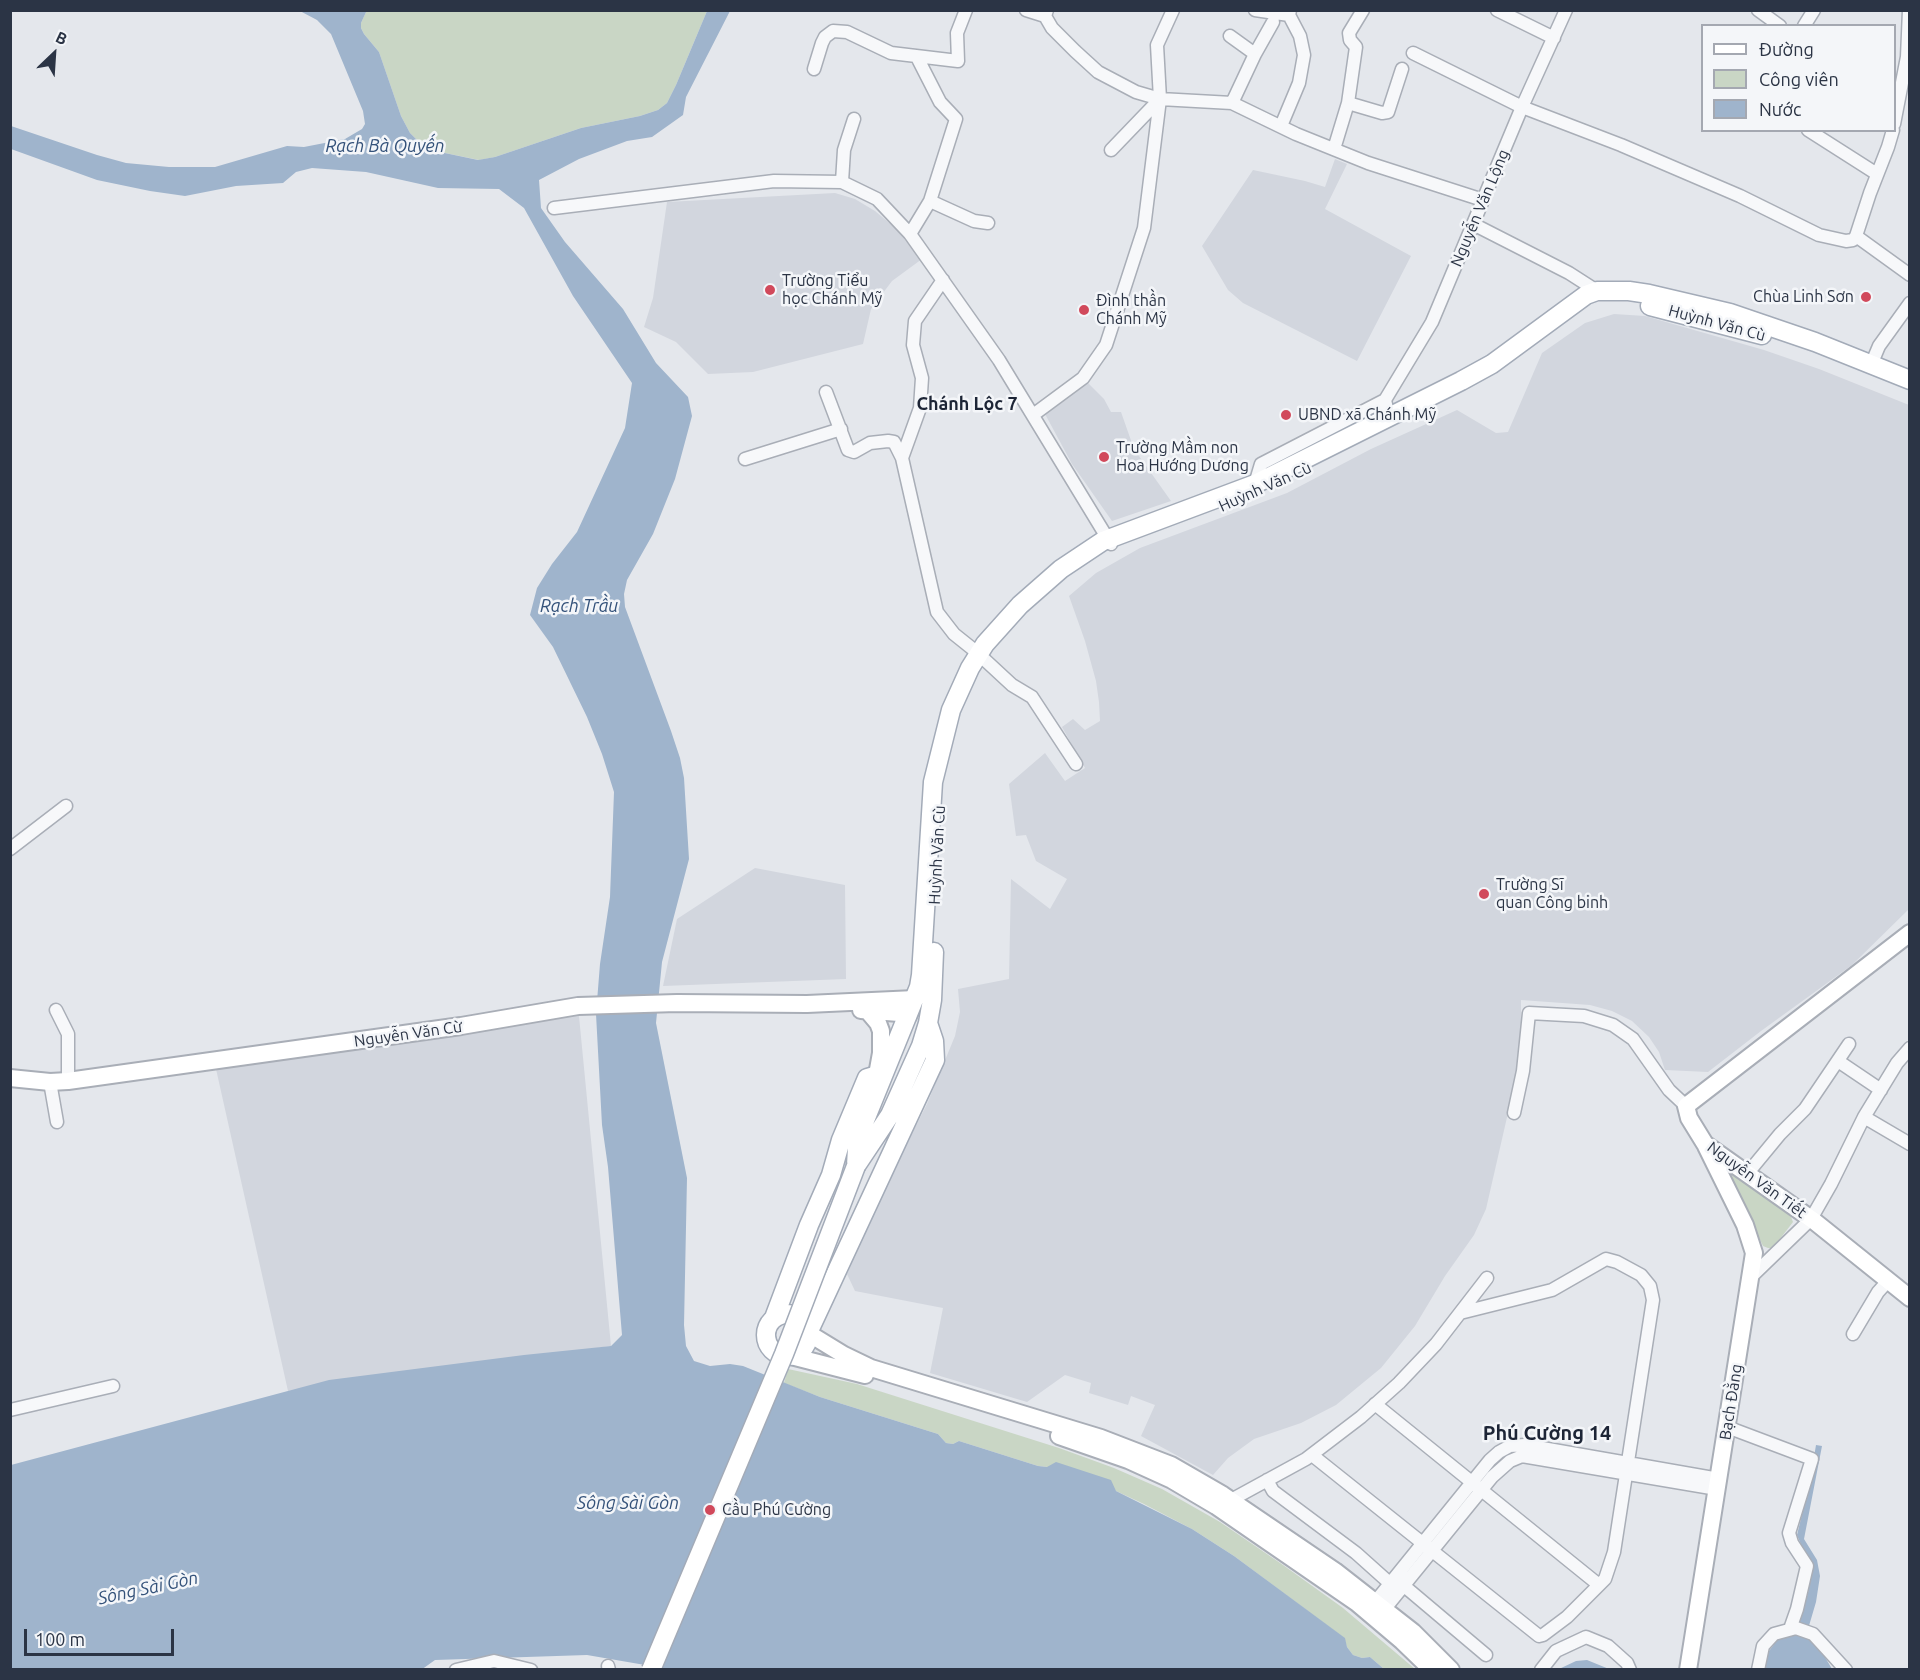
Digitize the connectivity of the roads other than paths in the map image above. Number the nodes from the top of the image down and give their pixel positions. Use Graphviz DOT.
graph roads {
  1 [pos="966,10"];
  2 [pos="1026,10"];
  3 [pos="1173,10"];
  4 [pos="1256,10"];
  5 [pos="1363,10"];
  6 [pos="1497,10"];
  7 [pos="1566,10"];
  8 [pos="1758,10"];
  9 [pos="1814,10"];
  10 [pos="1909,10"];
  11 [pos="1046,13"];
  12 [pos="1289,13"];
  13 [pos="1273,22"];
  14 [pos="1776,24"];
  15 [pos="1805,24"];
  16 [pos="1230,36"];
  17 [pos="1554,38"];
  18 [pos="1413,53"];
  19 [pos="1254,54"];
  20 [pos="917,57"];
  21 [pos="814,69"];
  22 [pos="1402,69"];
  23 [pos="1160,99"];
  24 [pos="1232,103"];
  25 [pos="1348,103"];
  26 [pos="1522,107"];
  27 [pos="1896,114"];
  28 [pos="854,119"];
  29 [pos="1281,126"];
  30 [pos="1811,132"];
  31 [pos="1892,132"];
  32 [pos="1334,149"];
  33 [pos="1111,150"];
  34 [pos="1877,174"];
  35 [pos="842,182"];
  36 [pos="1483,200"];
  37 [pos="930,201"];
  38 [pos="554,208"];
  39 [pos="988,223"];
  40 [pos="1473,224"];
  41 [pos="910,234"];
  42 [pos="1856,236"];
  43 [pos="1910,275"];
  44 [pos="943,280"];
  45 [pos="1604,296"];
  46 [pos="1910,303"];
  47 [pos="1871,365"];
  48 [pos="1910,380"];
  49 [pos="826,392"];
  50 [pos="1910,393"];
  51 [pos="1033,415"];
  52 [pos="1389,415"];
  53 [pos="841,429"];
  54 [pos="902,458"];
  55 [pos="745,459"];
  56 [pos="1109,542"];
  57 [pos="982,657"];
  58 [pos="1076,764"];
  59 [pos="66,806"];
  60 [pos="10,849"];
  61 [pos="1910,933"];
  62 [pos="924,1000"];
  63 [pos="807,1004"];
  64 [pos="56,1010"];
  65 [pos="867,1010"];
  66 [pos="908,1016"];
  67 [pos="928,1023"];
  68 [pos="934,1041"];
  69 [pos="1850,1044"];
  70 [pos="1910,1048"];
  71 [pos="1838,1061"];
  72 [pos="883,1068"];
  73 [pos="10,1078"];
  74 [pos="68,1081"];
  75 [pos="50,1082"];
  76 [pos="1881,1090"];
  77 [pos="1686,1106"];
  78 [pos="1514,1113"];
  79 [pos="1864,1117"];
  80 [pos="57,1122"];
  81 [pos="1706,1144"];
  82 [pos="1910,1144"];
  83 [pos="856,1166"];
  84 [pos="1747,1174"];
  85 [pos="1811,1219"];
  86 [pos="1751,1277"];
  87 [pos="1487,1278"];
  88 [pos="1888,1281"];
  89 [pos="788,1282"];
  90 [pos="1910,1298"];
  91 [pos="1460,1313"];
  92 [pos="774,1318"];
  93 [pos="813,1318"];
  94 [pos="1853,1334"];
  95 [pos="790,1356"];
  96 [pos="113,1386"];
  97 [pos="1376,1404"];
  98 [pos="10,1410"];
  99 [pos="1727,1427"];
  100 [pos="1092,1441"];
  101 [pos="1312,1455"];
  102 [pos="1627,1467"];
  103 [pos="1267,1480"];
  104 [pos="1718,1484"];
  105 [pos="1477,1485"];
  106 [pos="1231,1500"];
  107 [pos="1427,1547"];
  108 [pos="1397,1584"];
  109 [pos="1599,1585"];
  110 [pos="1376,1610"];
  111 [pos="1798,1630"];
  112 [pos="1486,1655"];
  113 [pos="456,1670"];
  114 [pos="531,1670"];
  115 [pos="651,1670"];
  116 [pos="1432,1670"];
  117 [pos="1451,1670"];
  118 [pos="1541,1670"];
  119 [pos="1630,1670"];
  120 [pos="1688,1670"];
  121 [pos="1758,1670"];
  122 [pos="1846,1670"];
  1 -- 20 [label="street"];
  2 -- 11 [label="street"];
  3 -- 23 [label="street"];
  4 -- 12 [label="street"];
  5 -- 25 [label="street"];
  6 -- 17 [label="street"];
  7 -- 17 [label="street, Nguyễn Văn Lộng"];
  8 -- 14 [label="street"];
  9 -- 15 [label="street"];
  10 -- 27 [label="street"];
  11 -- 23 [label="street"];
  12 -- 29 [label="street"];
  13 -- 19 [label="street"];
  16 -- 19 [label="street"];
  17 -- 26 [label="street, Nguyễn Văn Lộng"];
  18 -- 26 [label="street"];
  19 -- 24 [label="street"];
  20 -- 21 [label="street"];
  20 -- 37 [label="street"];
  22 -- 25 [label="street"];
  23 -- 24 [label="street"];
  23 -- 33 [label="street"];
  23 -- 51 [label="street"];
  24 -- 29 [label="street"];
  25 -- 32 [label="street"];
  26 -- 36 [label="street, Nguyễn Văn Lộng"];
  26 -- 42 [label="street"];
  28 -- 35 [label="street"];
  29 -- 32 [label="street"];
  30 -- 34 [label="street"];
  31 -- 34 [label="street"];
  32 -- 36 [label="street"];
  34 -- 42 [label="street"];
  35 -- 38 [label="street"];
  35 -- 41 [label="street"];
  36 -- 40 [label="street, Nguyễn Văn Lộng"];
  37 -- 39 [label="street"];
  37 -- 41 [label="street"];
  40 -- 45 [label="street"];
  40 -- 52 [label="street, Nguyễn Văn Lộng"];
  41 -- 44 [label="street"];
  42 -- 43 [label="street"];
  44 -- 51 [label="street"];
  44 -- 54 [label="street"];
  45 -- 47 [label="main road"];
  45 -- 50 [label="main road, Huỳnh Văn Cù"];
  45 -- 52 [label="main road"];
  46 -- 47 [label="street"];
  47 -- 48 [label="main road"];
  49 -- 53 [label="street"];
  51 -- 56 [label="street"];
  52 -- 56 [label="main road"];
  53 -- 54 [label="street"];
  53 -- 55 [label="street"];
  54 -- 57 [label="street"];
  56 -- 57 [label="main road"];
  57 -- 58 [label="street"];
  57 -- 62 [label="main road"];
  59 -- 60 [label="street"];
  61 -- 77 [label="street"];
  62 -- 63 [label="street, Nguyễn Văn Cừ"];
  62 -- 66 [label="main road"];
  62 -- 67 [label="main road"];
  63 -- 65 [label="street, Nguyễn Văn Cừ"];
  63 -- 74 [label="street, Nguyễn Văn Cừ"];
  64 -- 74 [label="street"];
  65 -- 66 [label="street, Nguyễn Văn Cừ"];
  65 -- 72 [label="street"];
  66 -- 67 [label="main road"];
  66 -- 72 [label="main road"];
  67 -- 68 [label="main road"];
  67 -- 83 [label="main road"];
  68 -- 83 [label="main road"];
  68 -- 93 [label="main road"];
  69 -- 71 [label="street"];
  70 -- 76 [label="street"];
  71 -- 76 [label="street"];
  71 -- 84 [label="street"];
  72 -- 83 [label="main road"];
  72 -- 89 [label="main road"];
  73 -- 75 [label="street, Nguyễn Văn Cừ"];
  74 -- 75 [label="street, Nguyễn Văn Cừ"];
  75 -- 80 [label="street"];
  76 -- 79 [label="street"];
  77 -- 78 [label="street, Nguyễn Văn Tiết"];
  77 -- 81 [label="street, Nguyễn Văn Tiết"];
  79 -- 82 [label="street"];
  79 -- 85 [label="street"];
  81 -- 84 [label="street, Nguyễn Văn Tiết"];
  81 -- 86 [label="street, Bạch Đằng"];
  83 -- 115 [label="main road, bridge"];
  84 -- 85 [label="street, Nguyễn Văn Tiết"];
  85 -- 86 [label="street"];
  85 -- 88 [label="street, Nguyễn Văn Tiết"];
  86 -- 99 [label="street, Bạch Đằng"];
  87 -- 91 [label="street"];
  88 -- 90 [label="street, Nguyễn Văn Tiết"];
  88 -- 94 [label="street"];
  89 -- 92 [label="main road"];
  89 -- 93 [label="main road"];
  91 -- 97 [label="street"];
  91 -- 102 [label="street"];
  92 -- 93 [label="main road"];
  92 -- 95 [label="main road"];
  93 -- 95 [label="main road"];
  93 -- 100 [label="street"];
  95 -- 100 [label="street"];
  96 -- 98 [label="street"];
  97 -- 101 [label="street"];
  97 -- 105 [label="street"];
  99 -- 104 [label="street, Bạch Đằng"];
  99 -- 111 [label="street"];
  100 -- 106 [label="street"];
  100 -- 110 [label="street"];
  101 -- 103 [label="street"];
  101 -- 107 [label="street"];
  102 -- 104 [label="street"];
  102 -- 105 [label="street"];
  102 -- 109 [label="street"];
  103 -- 106 [label="street"];
  103 -- 108 [label="street"];
  104 -- 120 [label="street, Bạch Đằng"];
  105 -- 107 [label="street"];
  105 -- 109 [label="street"];
  106 -- 110 [label="street"];
  107 -- 108 [label="street"];
  107 -- 109 [label="street"];
  108 -- 110 [label="street"];
  108 -- 112 [label="street"];
  110 -- 116 [label="street"];
  110 -- 117 [label="street"];
  111 -- 121 [label="street"];
  111 -- 122 [label="street"];
  113 -- 114 [label="street"];
  118 -- 119 [label="street"];
}
